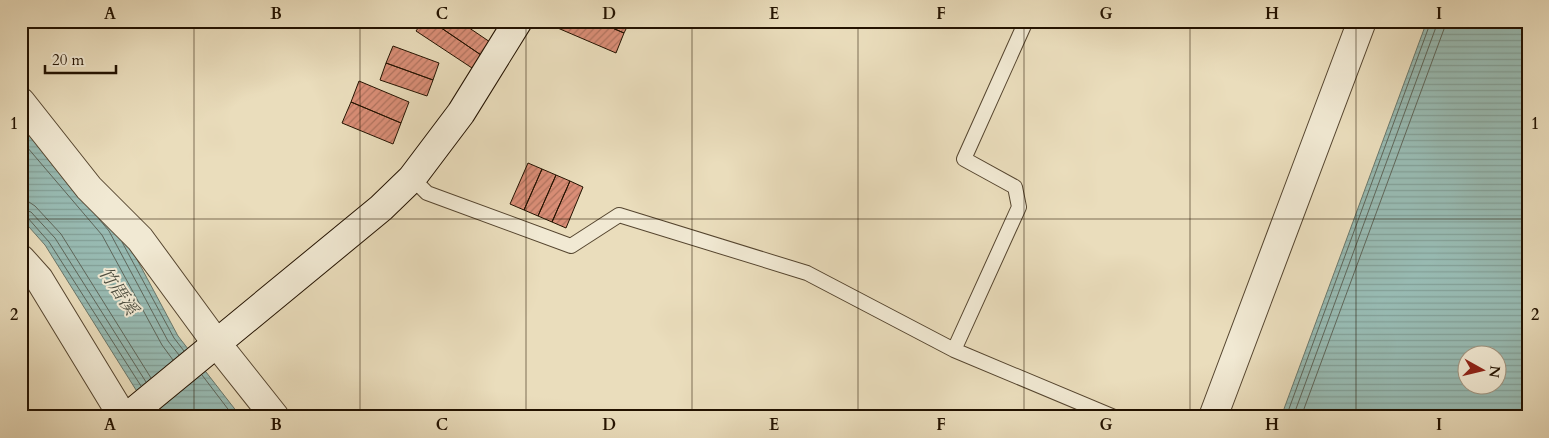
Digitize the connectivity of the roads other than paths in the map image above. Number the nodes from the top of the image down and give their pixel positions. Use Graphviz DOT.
graph roads {
  1 [pos="518,21"];
  2 [pos="1026,21"];
  3 [pos="1362,21"];
  4 [pos="21,102"];
  5 [pos="412,178"];
  6 [pos="21,259"];
  7 [pos="217,344"];
  8 [pos="954,350"];
  9 [pos="128,414"];
  10 [pos="275,417"];
  11 [pos="1114,417"];
  12 [pos="1213,417"];
  1 -- 5 [label="street"];
  2 -- 8 [label="lane"];
  3 -- 12 [label="street"];
  4 -- 7 [label="street"];
  5 -- 7 [label="street"];
  5 -- 8 [label="lane"];
  6 -- 9 [label="street"];
  7 -- 9 [label="street"];
  7 -- 10 [label="street"];
  8 -- 11 [label="lane"];
}
